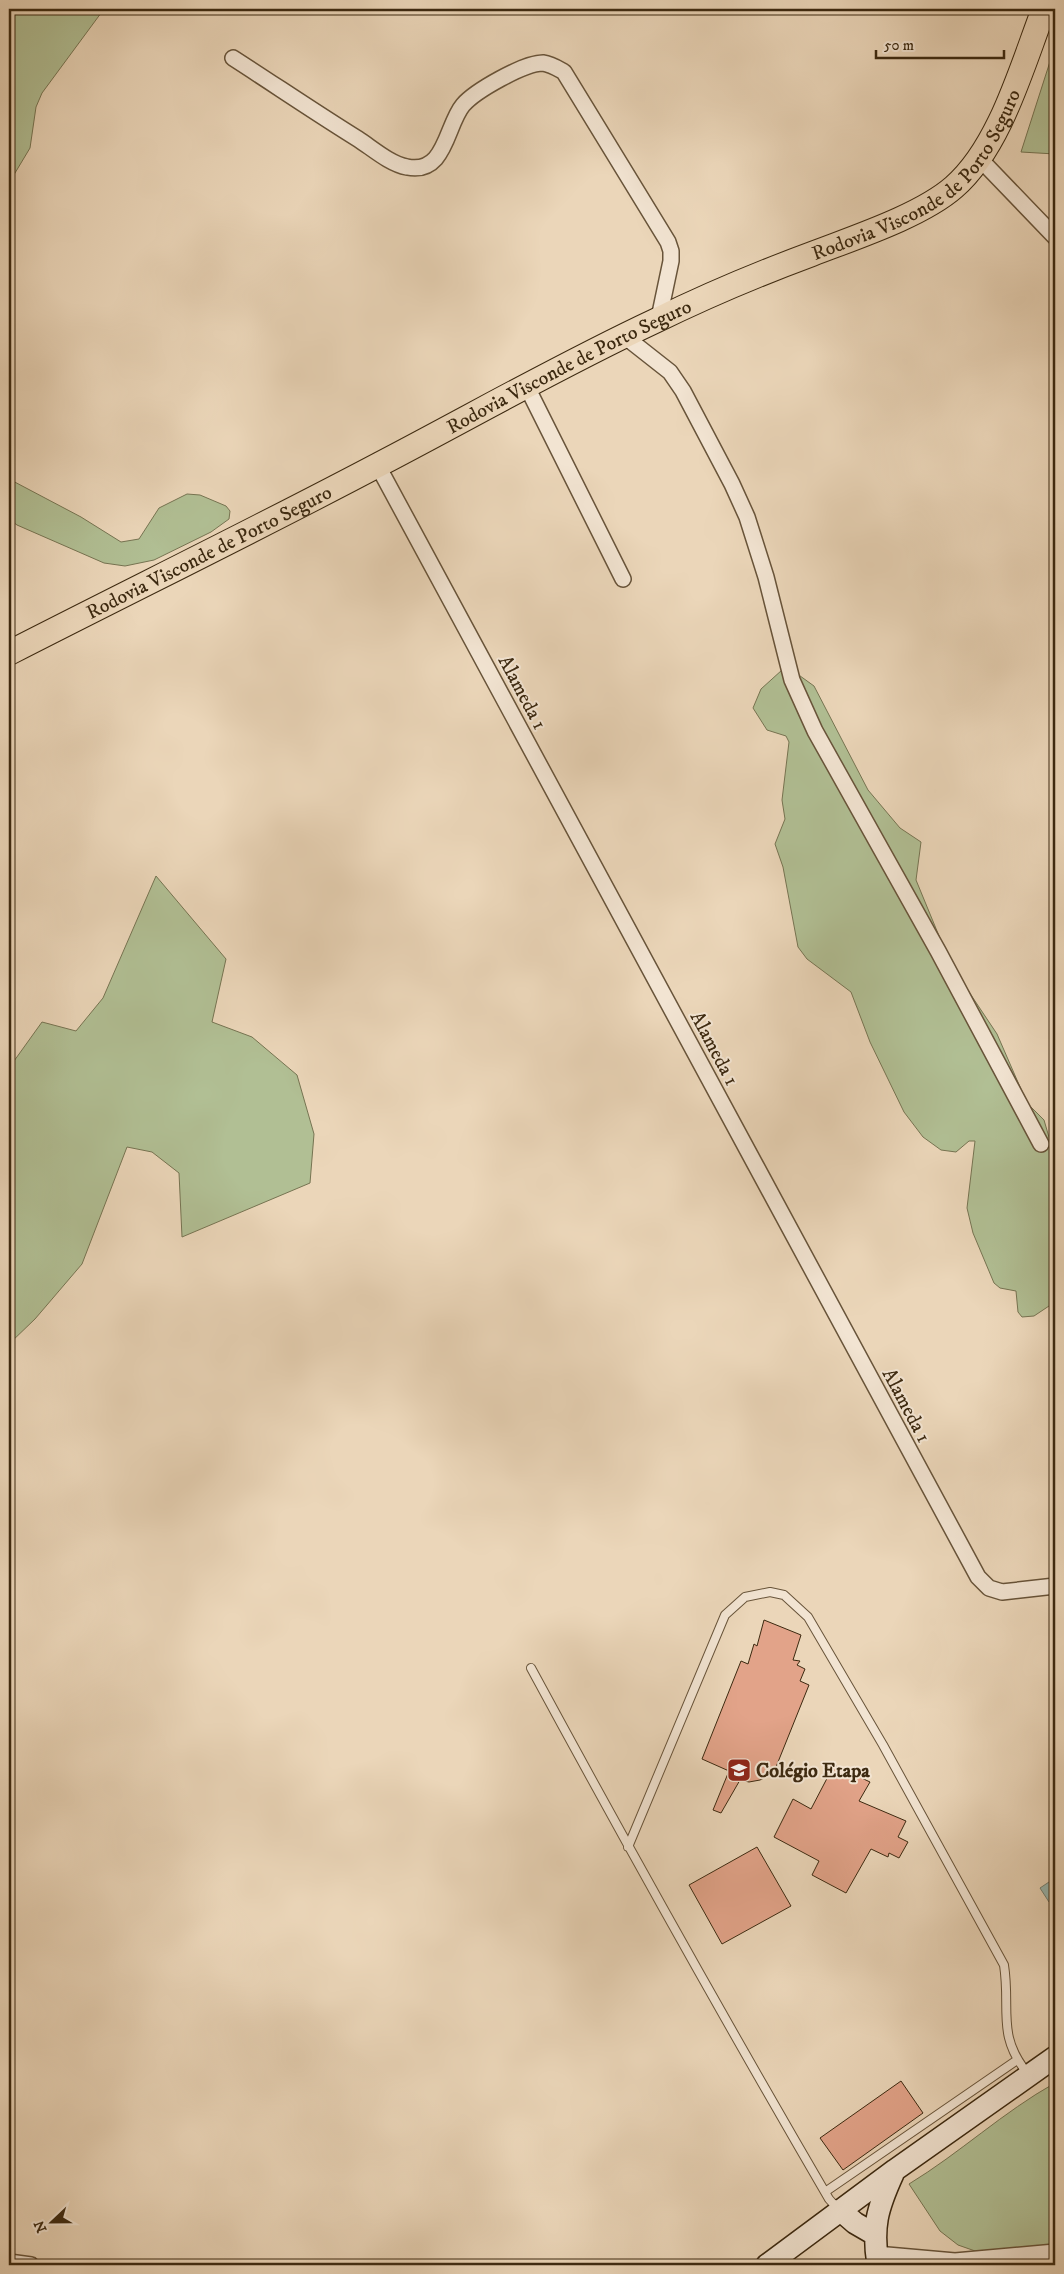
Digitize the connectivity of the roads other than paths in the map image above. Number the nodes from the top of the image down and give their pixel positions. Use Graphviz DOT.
graph roads {
  1 [pos="1044,9"];
  2 [pos="233,58"];
  3 [pos="980,159"];
  4 [pos="1055,237"];
  5 [pos="659,318"];
  6 [pos="623,336"];
  7 [pos="527,387"];
  8 [pos="378,466"];
  9 [pos="623,579"];
  10 [pos="9,653"];
  11 [pos="1041,1144"];
  12 [pos="1055,1586"];
  13 [pos="531,1668"];
  14 [pos="628,1847"];
  15 [pos="1055,2057"];
  16 [pos="1023,2068"];
  17 [pos="895,2170"];
  18 [pos="825,2192"];
  19 [pos="840,2210"];
  20 [pos="876,2251"];
  21 [pos="1055,2252"];
  22 [pos="9,2262"];
  23 [pos="32,2265"];
  24 [pos="767,2265"];
  1 -- 3 [label="main road, Rodovia Visconde de Porto Seguro"];
  2 -- 5 [label="street"];
  3 -- 4 [label="street"];
  3 -- 5 [label="main road, Rodovia Visconde de Porto Seguro"];
  5 -- 6 [label="main road, Rodovia Visconde de Porto Seguro"];
  6 -- 7 [label="main road, Rodovia Visconde de Porto Seguro"];
  6 -- 11 [label="street"];
  7 -- 8 [label="main road, Rodovia Visconde de Porto Seguro"];
  7 -- 9 [label="street"];
  8 -- 10 [label="main road, Rodovia Visconde de Porto Seguro"];
  8 -- 12 [label="street, Alameda 1"];
  13 -- 14 [label="lane"];
  14 -- 16 [label="lane"];
  14 -- 18 [label="lane"];
  15 -- 16 [label="main road"];
  16 -- 17 [label="main road"];
  16 -- 18 [label="lane"];
  17 -- 19 [label="main road"];
  17 -- 20 [label="main road"];
  18 -- 19 [label="lane"];
  19 -- 20 [label="main road"];
  19 -- 24 [label="main road"];
  20 -- 21 [label="street"];
  22 -- 23 [label="street"];
}
